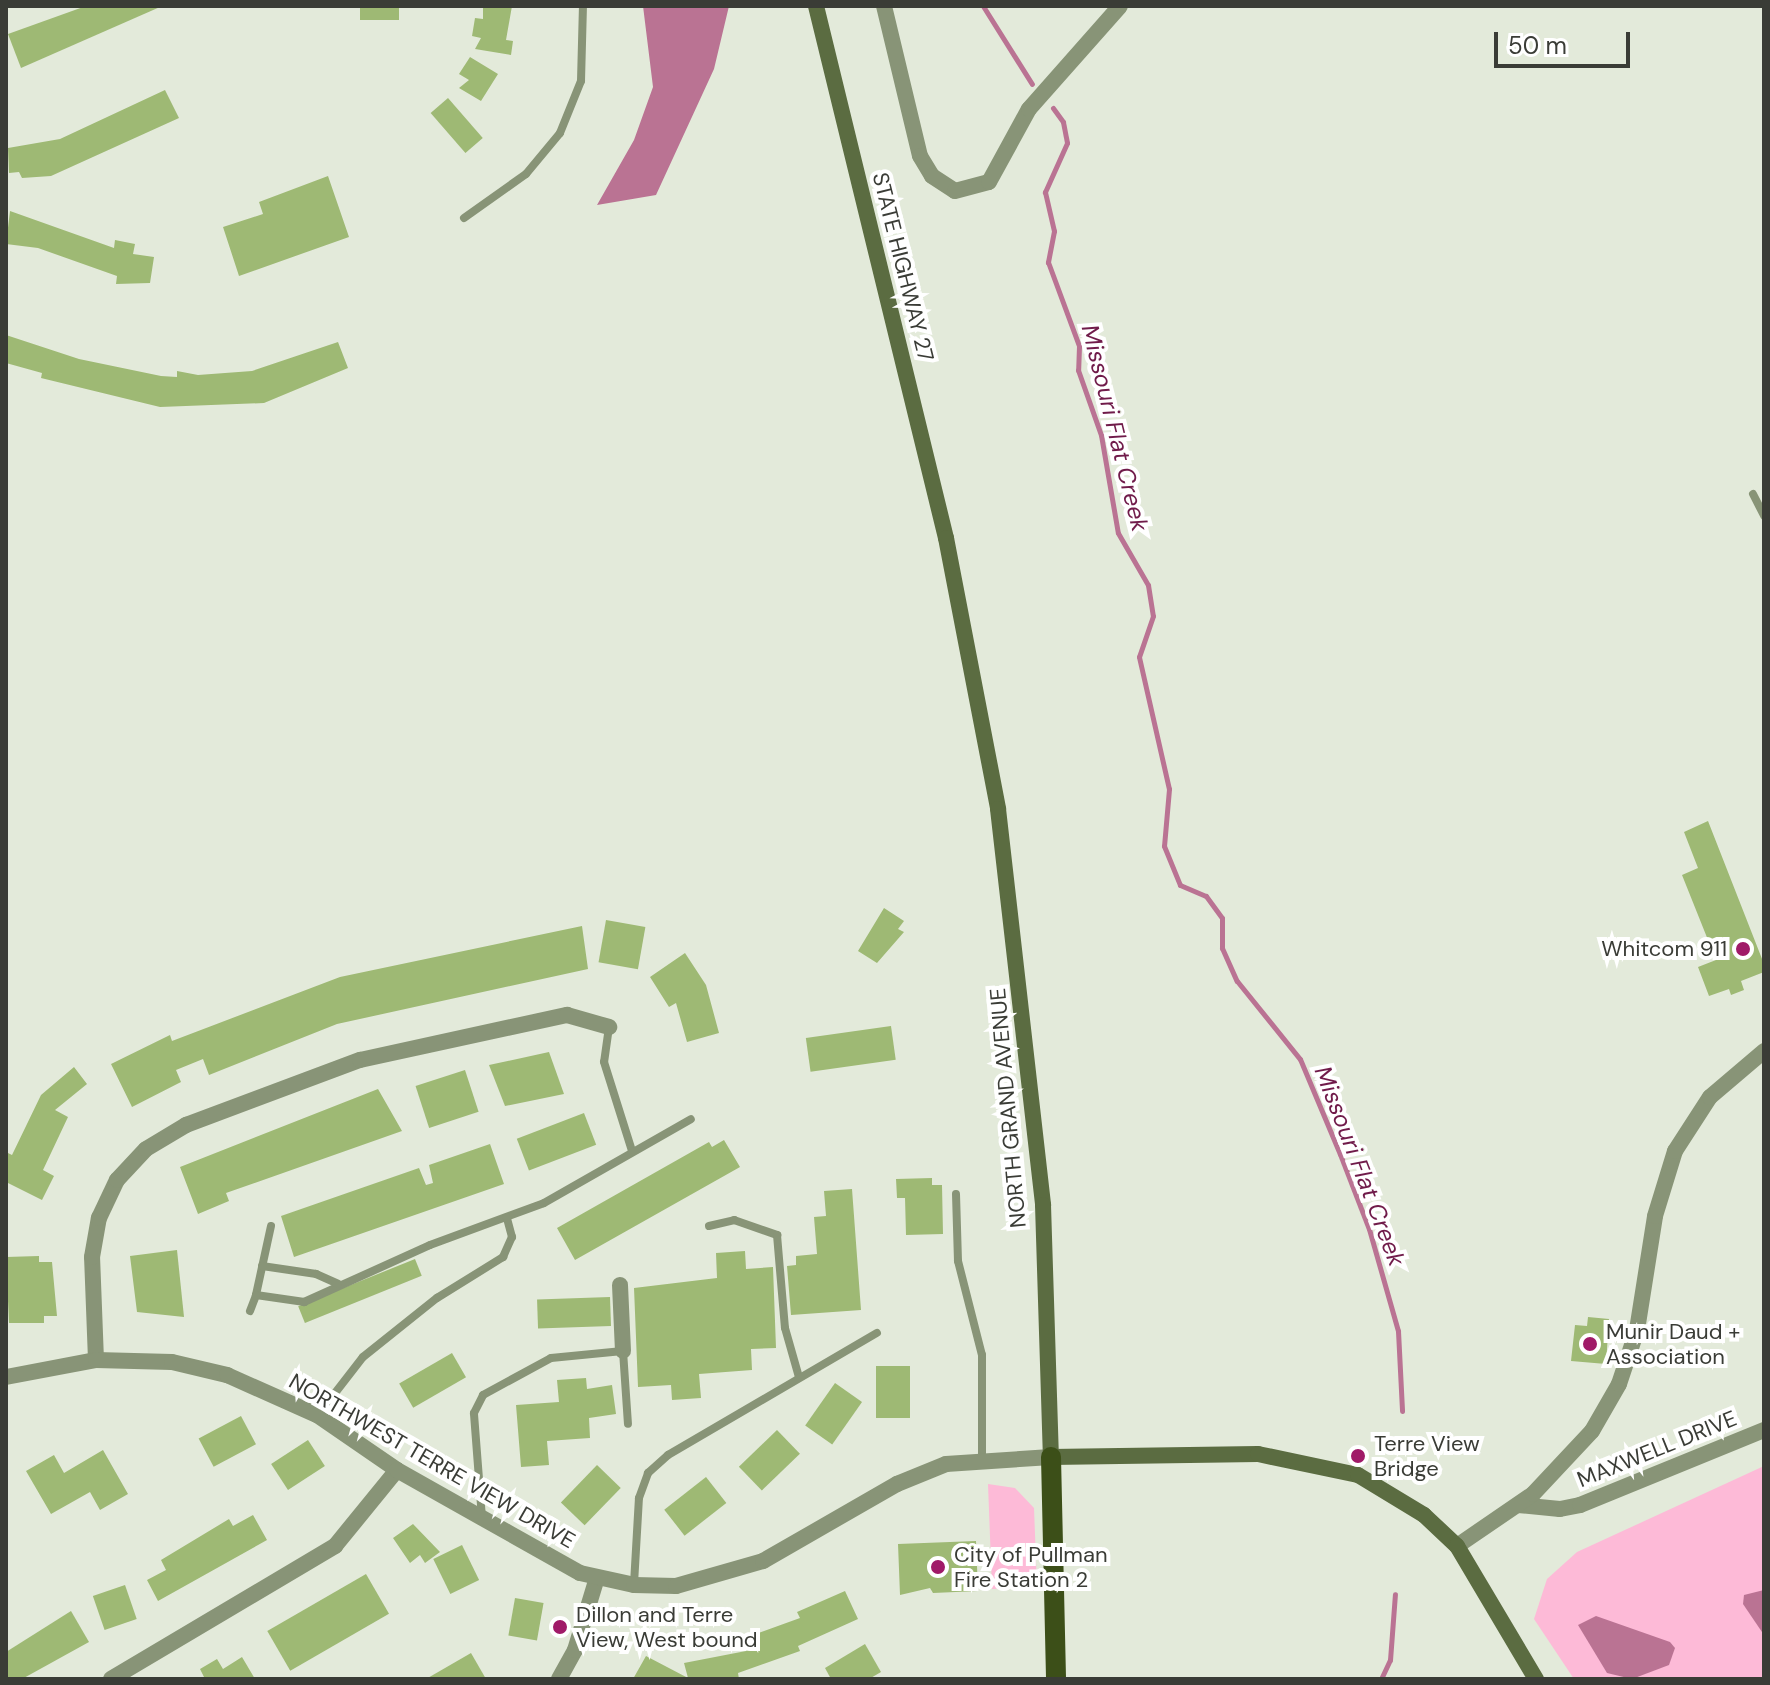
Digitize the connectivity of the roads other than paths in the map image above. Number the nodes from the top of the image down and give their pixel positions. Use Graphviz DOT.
graph roads {
  1 [pos="583,6"];
  2 [pos="816,6"];
  3 [pos="884,6"];
  4 [pos="1120,6"];
  5 [pos="464,218"];
  6 [pos="1753,494"];
  7 [pos="1764,516"];
  8 [pos="946,538"];
  9 [pos="609,1027"];
  10 [pos="1764,1051"];
  11 [pos="691,1119"];
  12 [pos="632,1151"];
  13 [pos="956,1194"];
  14 [pos="507,1218"];
  15 [pos="271,1226"];
  16 [pos="709,1226"];
  17 [pos="262,1266"];
  18 [pos="338,1284"];
  19 [pos="620,1285"];
  20 [pos="256,1295"];
  21 [pos="250,1311"];
  22 [pos="877,1333"];
  23 [pos="623,1351"];
  24 [pos="96,1360"];
  25 [pos="6,1377"];
  26 [pos="799,1377"];
  27 [pos="317,1415"];
  28 [pos="628,1424"];
  29 [pos="1764,1430"];
  30 [pos="1051,1457"];
  31 [pos="982,1460"];
  32 [pos="397,1470"];
  33 [pos="1518,1505"];
  34 [pos="482,1519"];
  35 [pos="1457,1546"];
  36 [pos="596,1581"];
  37 [pos="634,1585"];
  38 [pos="111,1679"];
  39 [pos="559,1679"];
  40 [pos="1056,1679"];
  41 [pos="1536,1679"];
  1 -- 5 [label="lane"];
  2 -- 8 [label="main road, STATE HIGHWAY 27"];
  3 -- 4 [label="street"];
  6 -- 7 [label="lane"];
  8 -- 30 [label="main road, NORTH GRAND AVENUE"];
  9 -- 12 [label="lane"];
  9 -- 24 [label="street"];
  10 -- 33 [label="street"];
  11 -- 12 [label="lane"];
  12 -- 14 [label="lane"];
  13 -- 31 [label="lane"];
  14 -- 18 [label="lane"];
  14 -- 27 [label="lane"];
  15 -- 17 [label="lane"];
  16 -- 26 [label="lane"];
  17 -- 18 [label="lane"];
  17 -- 20 [label="lane"];
  18 -- 20 [label="lane"];
  19 -- 23 [label="street"];
  20 -- 21 [label="lane"];
  22 -- 26 [label="lane"];
  23 -- 28 [label="lane"];
  23 -- 34 [label="lane"];
  24 -- 25 [label="street, NORTHWEST TERRE VIEW DRIVE"];
  24 -- 27 [label="street, NORTHWEST TERRE VIEW DRIVE"];
  26 -- 37 [label="lane"];
  27 -- 32 [label="street, NORTHWEST TERRE VIEW DRIVE"];
  29 -- 33 [label="street, MAXWELL DRIVE"];
  30 -- 31 [label="street, NORTHWEST TERRE VIEW DRIVE"];
  30 -- 35 [label="main road"];
  30 -- 40 [label="main road, NORTH GRAND AVENUE"];
  31 -- 37 [label="street, NORTHWEST TERRE VIEW DRIVE"];
  32 -- 34 [label="street, NORTHWEST TERRE VIEW DRIVE"];
  32 -- 38 [label="street"];
  33 -- 35 [label="street"];
  34 -- 36 [label="street, NORTHWEST TERRE VIEW DRIVE"];
  35 -- 41 [label="main road"];
  36 -- 37 [label="street, NORTHWEST TERRE VIEW DRIVE"];
  36 -- 39 [label="street"];
}
